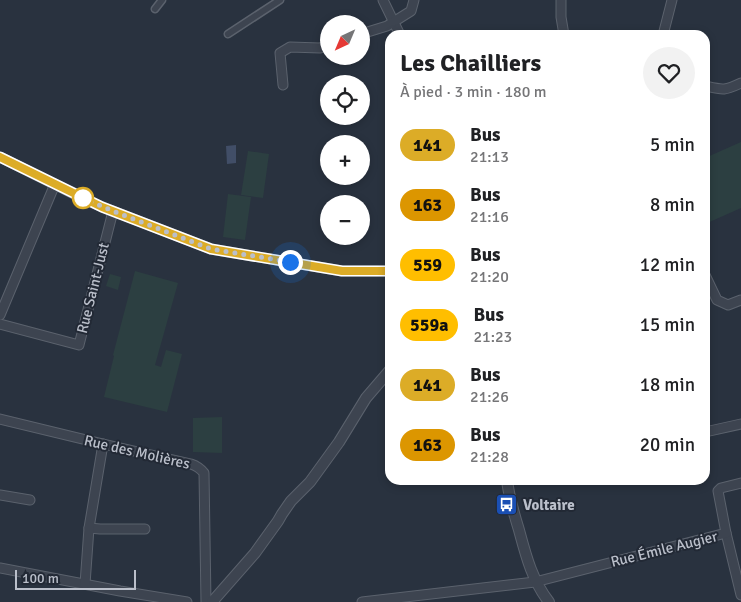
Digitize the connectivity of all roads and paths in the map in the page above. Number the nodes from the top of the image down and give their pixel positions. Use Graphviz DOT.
graph roads {
  1 [pos="162,0"];
  2 [pos="280,0"];
  3 [pos="383,0"];
  4 [pos="414,0"];
  5 [pos="561,0"];
  6 [pos="672,0"];
  7 [pos="155,9"];
  8 [pos="393,21"];
  9 [pos="398,30"];
  10 [pos="563,30"];
  11 [pos="664,30"];
  12 [pos="370,31"];
  13 [pos="228,34"];
  14 [pos="320,48"];
  15 [pos="741,83"];
  16 [pos="283,86"];
  17 [pos="710,87"];
  18 [pos="0,156"];
  19 [pos="55,184"];
  20 [pos="113,211"];
  21 [pos="385,271"];
  22 [pos="710,286"];
  23 [pos="741,300"];
  24 [pos="0,315"];
  25 [pos="0,324"];
  26 [pos="385,376"];
  27 [pos="0,419"];
  28 [pos="741,424"];
  29 [pos="710,431"];
  30 [pos="103,444"];
  31 [pos="741,483"];
  32 [pos="508,485"];
  33 [pos="0,495"];
  34 [pos="30,500"];
  35 [pos="89,528"];
  36 [pos="145,529"];
  37 [pos="726,533"];
  38 [pos="0,568"];
  39 [pos="535,582"];
  40 [pos="85,584"];
  41 [pos="741,595"];
  42 [pos="187,602"];
  43 [pos="206,602"];
  44 [pos="212,602"];
  45 [pos="362,602"];
  46 [pos="549,602"];
  1 -- 7 [label="street"];
  2 -- 13 [label="street"];
  3 -- 8 [label="street"];
  4 -- 8 [label="street"];
  5 -- 10 [label="street"];
  6 -- 11 [label="street"];
  8 -- 9 [label="street"];
  8 -- 12 [label="street"];
  14 -- 16 [label="street"];
  15 -- 17 [label="street"];
  18 -- 19 [label="street"];
  19 -- 20 [label="street"];
  19 -- 24 [label="street"];
  20 -- 21 [label="street"];
  20 -- 25 [label="street, Rue Saint-Just"];
  22 -- 23 [label="street"];
  26 -- 44 [label="street"];
  27 -- 30 [label="street, Rue des Molières"];
  28 -- 29 [label="street"];
  30 -- 35 [label="street"];
  30 -- 43 [label="street, Rue des Molières"];
  31 -- 37 [label="street, Rue Émile Augier"];
  32 -- 39 [label="street"];
  33 -- 34 [label="street"];
  35 -- 36 [label="street"];
  35 -- 40 [label="street"];
  37 -- 39 [label="street, Rue Émile Augier"];
  37 -- 41 [label="street"];
  38 -- 40 [label="street"];
  39 -- 45 [label="street, Rue Émile Augier"];
  39 -- 46 [label="street"];
  40 -- 42 [label="street"];
}
